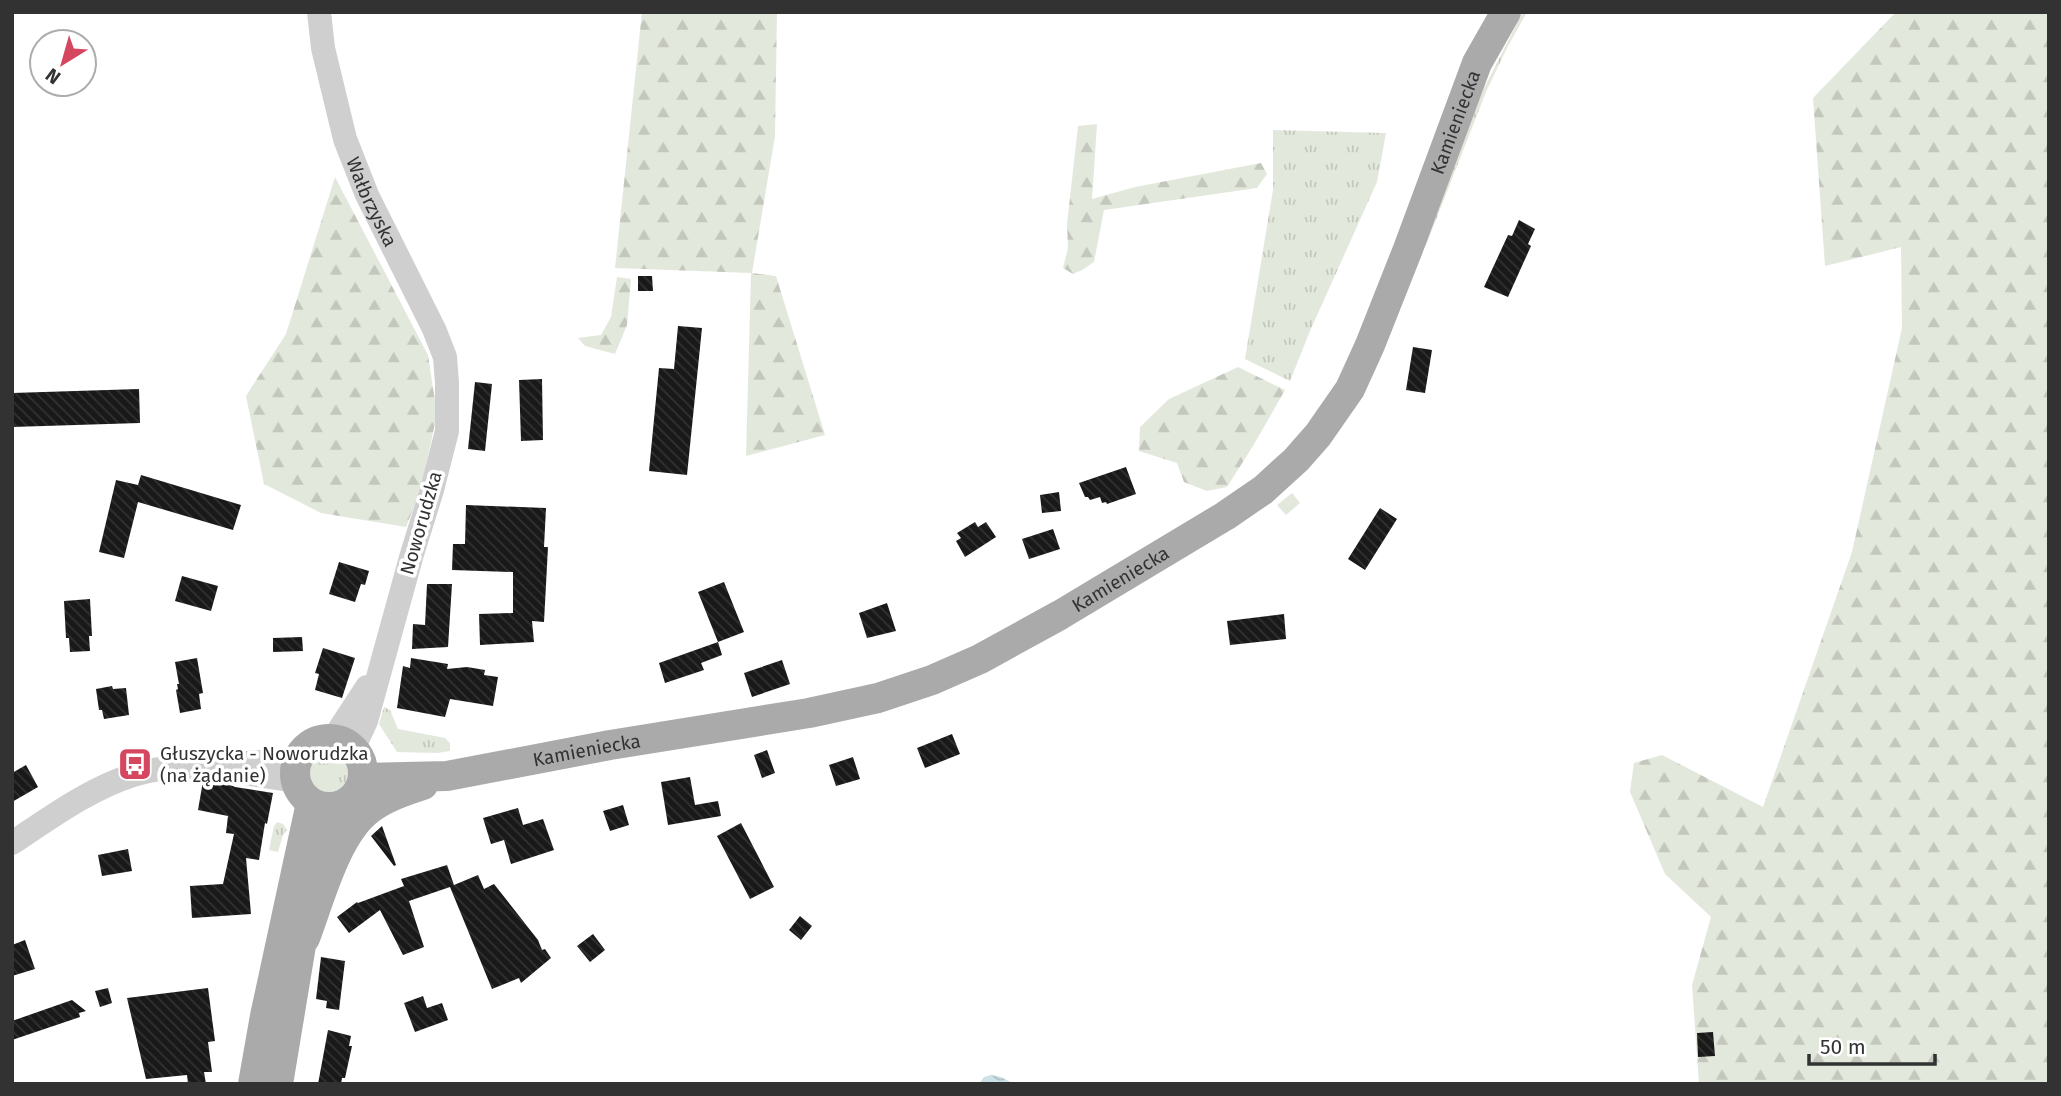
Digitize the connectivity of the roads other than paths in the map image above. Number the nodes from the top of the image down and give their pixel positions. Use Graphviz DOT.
graph roads {
  1 [pos="319,12"];
  2 [pos="1506,12"];
  3 [pos="447,383"];
  4 [pos="352,757"];
  5 [pos="447,776"];
  6 [pos="310,788"];
  7 [pos="12,843"];
  8 [pos="301,950"];
  9 [pos="253,1084"];
  10 [pos="278,1084"];
  1 -- 3 [label="street, Wałbrzyska"];
  2 -- 5 [label="main road, Kamieniecka"];
  3 -- 4 [label="street, Noworudzka"];
  4 -- 5 [label="main road, Kamieniecka"];
  4 -- 6 [label="main road"];
  4 -- 6 [label="main road"];
  5 -- 8 [label="main road"];
  6 -- 7 [label="street"];
  6 -- 8 [label="main road"];
  6 -- 9 [label="main road"];
  8 -- 10 [label="main road"];
}
